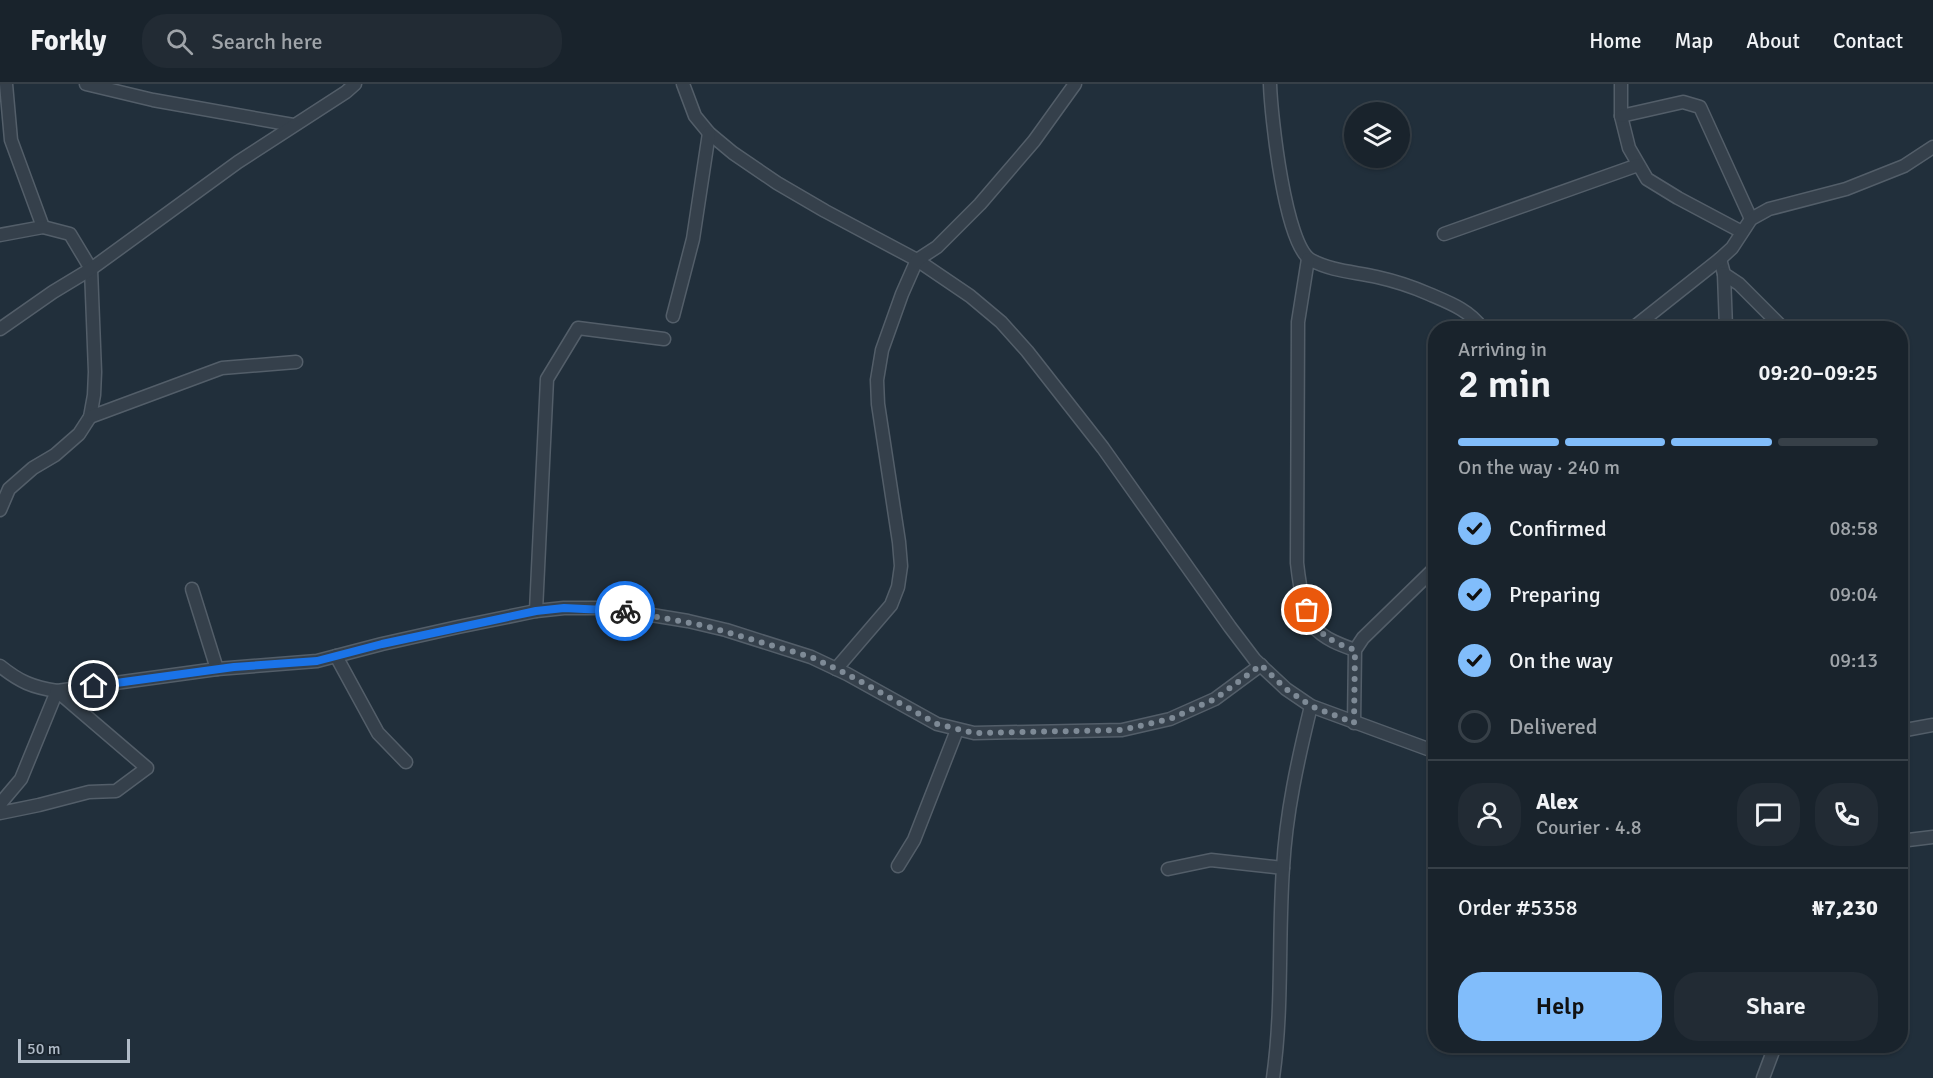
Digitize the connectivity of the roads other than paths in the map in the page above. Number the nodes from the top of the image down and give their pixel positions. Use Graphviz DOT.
graph roads {
  1 [pos="6,84"];
  2 [pos="86,84"];
  3 [pos="354,84"];
  4 [pos="682,84"];
  5 [pos="1075,84"];
  6 [pos="1270,84"];
  7 [pos="1621,84"];
  8 [pos="1621,116"];
  9 [pos="293,125"];
  10 [pos="709,133"];
  11 [pos="1933,147"];
  12 [pos="1638,165"];
  13 [pos="1751,219"];
  14 [pos="43,227"];
  15 [pos="1742,232"];
  16 [pos="1444,234"];
  17 [pos="0,235"];
  18 [pos="1308,259"];
  19 [pos="1720,259"];
  20 [pos="917,260"];
  21 [pos="91,269"];
  22 [pos="1724,274"];
  23 [pos="673,316"];
  24 [pos="1476,321"];
  25 [pos="1642,321"];
  26 [pos="1726,321"];
  27 [pos="1776,321"];
  28 [pos="0,329"];
  29 [pos="664,339"];
  30 [pos="296,362"];
  31 [pos="90,417"];
  32 [pos="0,510"];
  33 [pos="1428,577"];
  34 [pos="192,589"];
  35 [pos="536,611"];
  36 [pos="1355,650"];
  37 [pos="336,656"];
  38 [pos="1261,665"];
  39 [pos="0,666"];
  40 [pos="217,669"];
  41 [pos="836,669"];
  42 [pos="57,691"];
  43 [pos="1311,706"];
  44 [pos="1354,723"];
  45 [pos="1933,725"];
  46 [pos="957,730"];
  47 [pos="1908,730"];
  48 [pos="1428,749"];
  49 [pos="406,762"];
  50 [pos="0,804"];
  51 [pos="0,813"];
  52 [pos="1933,837"];
  53 [pos="1908,840"];
  54 [pos="898,866"];
  55 [pos="1283,868"];
  56 [pos="1168,869"];
  57 [pos="1773,1053"];
  58 [pos="1273,1078"];
  59 [pos="1764,1078"];
  1 -- 14 [label="street"];
  2 -- 9 [label="street"];
  3 -- 9 [label="street"];
  4 -- 10 [label="street"];
  5 -- 20 [label="street"];
  6 -- 18 [label="street"];
  7 -- 8 [label="street"];
  8 -- 12 [label="street"];
  8 -- 13 [label="street"];
  9 -- 21 [label="street"];
  10 -- 20 [label="street"];
  10 -- 23 [label="street"];
  11 -- 13 [label="street"];
  12 -- 15 [label="street"];
  12 -- 16 [label="street"];
  13 -- 15 [label="street"];
  14 -- 17 [label="street"];
  14 -- 21 [label="street"];
  15 -- 19 [label="street"];
  18 -- 24 [label="street"];
  18 -- 36 [label="street"];
  19 -- 22 [label="street"];
  19 -- 25 [label="street"];
  20 -- 38 [label="street"];
  20 -- 41 [label="street"];
  21 -- 28 [label="street"];
  21 -- 31 [label="street"];
  22 -- 26 [label="street"];
  22 -- 27 [label="street"];
  29 -- 35 [label="street"];
  30 -- 31 [label="street"];
  31 -- 32 [label="street"];
  33 -- 36 [label="street"];
  34 -- 40 [label="street"];
  35 -- 37 [label="street"];
  35 -- 41 [label="street"];
  36 -- 44 [label="street"];
  37 -- 40 [label="street"];
  37 -- 49 [label="street"];
  38 -- 43 [label="street"];
  38 -- 46 [label="street"];
  39 -- 42 [label="street"];
  40 -- 42 [label="street"];
  41 -- 46 [label="street"];
  42 -- 50 [label="street"];
  42 -- 51 [label="street"];
  43 -- 44 [label="street"];
  43 -- 55 [label="street"];
  44 -- 48 [label="street"];
  45 -- 47 [label="street"];
  46 -- 54 [label="street"];
  52 -- 53 [label="street"];
  55 -- 56 [label="street"];
  55 -- 58 [label="street"];
  57 -- 59 [label="street"];
}
